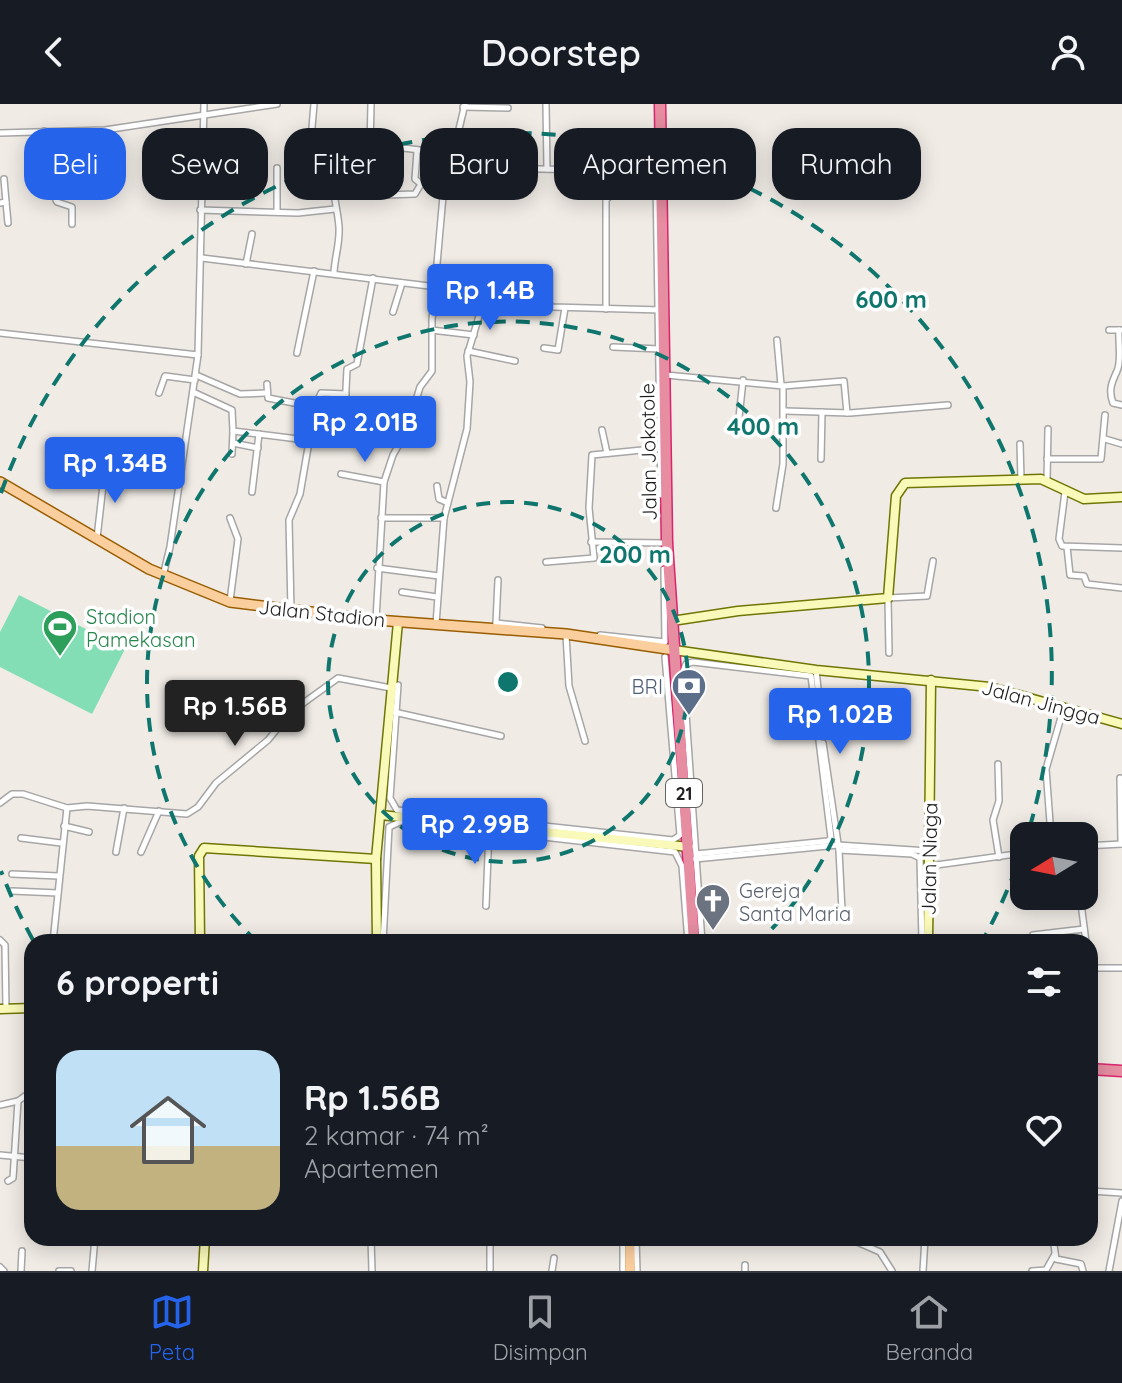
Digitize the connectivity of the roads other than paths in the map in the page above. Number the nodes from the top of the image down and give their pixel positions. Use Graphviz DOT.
graph roads {
  1 [pos="204,104"];
  2 [pos="277,104"];
  3 [pos="314,104"];
  4 [pos="371,104"];
  5 [pos="546,104"];
  6 [pos="658,104"];
  7 [pos="464,106"];
  8 [pos="253,107"];
  9 [pos="508,108"];
  10 [pos="204,115"];
  11 [pos="110,128"];
  12 [pos="312,128"];
  13 [pos="370,128"];
  14 [pos="459,128"];
  15 [pos="658,128"];
  16 [pos="24,132"];
  17 [pos="0,133"];
  18 [pos="404,150"];
  19 [pos="417,151"];
  20 [pos="420,151"];
  21 [pos="277,168"];
  22 [pos="538,169"];
  23 [pos="547,169"];
  24 [pos="554,169"];
  25 [pos="4,179"];
  26 [pos="420,183"];
  27 [pos="420,186"];
  28 [pos="404,194"];
  29 [pos="56,200"];
  30 [pos="334,200"];
  31 [pos="444,200"];
  32 [pos="606,200"];
  33 [pos="659,200"];
  34 [pos="3,203"];
  35 [pos="335,209"];
  36 [pos="200,210"];
  37 [pos="277,212"];
  38 [pos="8,223"];
  39 [pos="72,224"];
  40 [pos="252,234"];
  41 [pos="202,258"];
  42 [pos="246,265"];
  43 [pos="314,271"];
  44 [pos="334,272"];
  45 [pos="373,278"];
  46 [pos="402,283"];
  47 [pos="434,288"];
  48 [pos="486,293"];
  49 [pos="565,308"];
  50 [pos="606,309"];
  51 [pos="661,310"];
  52 [pos="393,312"];
  53 [pos="431,330"];
  54 [pos="1109,330"];
  55 [pos="1120,330"];
  56 [pos="0,333"];
  57 [pos="474,335"];
  58 [pos="777,340"];
  59 [pos="613,347"];
  60 [pos="544,348"];
  61 [pos="662,349"];
  62 [pos="1120,349"];
  63 [pos="468,351"];
  64 [pos="297,353"];
  65 [pos="198,355"];
  66 [pos="515,361"];
  67 [pos="195,377"];
  68 [pos="665,381"];
  69 [pos="743,383"];
  70 [pos="267,384"];
  71 [pos="784,389"];
  72 [pos="193,392"];
  73 [pos="159,393"];
  74 [pos="266,393"];
  75 [pos="346,394"];
  76 [pos="948,405"];
  77 [pos="1122,405"];
  78 [pos="313,409"];
  79 [pos="785,411"];
  80 [pos="822,412"];
  81 [pos="847,413"];
  82 [pos="1105,415"];
  83 [pos="311,424"];
  84 [pos="738,427"];
  85 [pos="1048,429"];
  86 [pos="602,430"];
  87 [pos="233,431"];
  88 [pos="259,434"];
  89 [pos="1105,439"];
  90 [pos="233,443"];
  91 [pos="1020,444"];
  92 [pos="1122,444"];
  93 [pos="258,448"];
  94 [pos="662,448"];
  95 [pos="607,453"];
  96 [pos="232,454"];
  97 [pos="821,459"];
  98 [pos="1047,459"];
  99 [pos="105,468"];
  100 [pos="341,474"];
  101 [pos="1021,479"];
  102 [pos="1047,480"];
  103 [pos="0,482"];
  104 [pos="384,482"];
  105 [pos="437,486"];
  106 [pos="1065,491"];
  107 [pos="252,492"];
  108 [pos="1122,497"];
  109 [pos="446,502"];
  110 [pos="776,508"];
  111 [pos="230,518"];
  112 [pos="381,518"];
  113 [pos="444,518"];
  114 [pos="97,539"];
  115 [pos="591,542"];
  116 [pos="665,543"];
  117 [pos="1067,547"];
  118 [pos="1122,548"];
  119 [pos="933,561"];
  120 [pos="546,562"];
  121 [pos="377,568"];
  122 [pos="162,576"];
  123 [pos="439,576"];
  124 [pos="498,580"];
  125 [pos="1122,588"];
  126 [pos="402,592"];
  127 [pos="437,597"];
  128 [pos="888,598"];
  129 [pos="230,602"];
  130 [pos="291,612"];
  131 [pos="376,620"];
  132 [pos="672,621"];
  133 [pos="398,622"];
  134 [pos="436,624"];
  135 [pos="496,625"];
  136 [pos="566,634"];
  137 [pos="671,646"];
  138 [pos="889,653"];
  139 [pos="816,670"];
  140 [pos="931,680"];
  141 [pos="393,683"];
  142 [pos="1064,706"];
  143 [pos="393,711"];
  144 [pos="1122,724"];
  145 [pos="501,736"];
  146 [pos="585,741"];
  147 [pos="998,764"];
  148 [pos="1120,778"];
  149 [pos="0,803"];
  150 [pos="67,808"];
  151 [pos="124,808"];
  152 [pos="159,811"];
  153 [pos="381,815"];
  154 [pos="1050,822"];
  155 [pos="64,826"];
  156 [pos="489,830"];
  157 [pos="89,832"];
  158 [pos="21,838"];
  159 [pos="61,843"];
  160 [pos="1121,844"];
  161 [pos="1098,845"];
  162 [pos="838,848"];
  163 [pos="928,851"];
  164 [pos="116,852"];
  165 [pos="141,852"];
  166 [pos="692,855"];
  167 [pos="1010,855"];
  168 [pos="999,857"];
  169 [pos="376,859"];
  170 [pos="928,866"];
  171 [pos="12,874"];
  172 [pos="59,876"];
  173 [pos="12,891"];
  174 [pos="58,893"];
  175 [pos="486,906"];
  176 [pos="1082,910"];
  177 [pos="842,911"];
  178 [pos="1084,929"];
  179 [pos="54,934"];
  180 [pos="200,934"];
  181 [pos="380,934"];
  182 [pos="381,934"];
  183 [pos="687,934"];
  184 [pos="694,934"];
  185 [pos="701,934"];
  186 [pos="925,934"];
  187 [pos="925,934"];
  188 [pos="1042,934"];
  189 [pos="1085,934"];
  190 [pos="0,940"];
  191 [pos="1098,968"];
  192 [pos="1122,968"];
  193 [pos="24,1008"];
  194 [pos="3,1009"];
  195 [pos="1098,1070"];
  196 [pos="1122,1071"];
  197 [pos="24,1097"];
  198 [pos="18,1101"];
  199 [pos="0,1105"];
  200 [pos="0,1155"];
  201 [pos="16,1157"];
  202 [pos="24,1158"];
  203 [pos="8,1181"];
  204 [pos="1098,1192"];
  205 [pos="1122,1193"];
  206 [pos="1122,1201"];
  207 [pos="94,1246"];
  208 [pos="205,1246"];
  209 [pos="371,1246"];
  210 [pos="490,1246"];
  211 [pos="623,1246"];
  212 [pos="632,1246"];
  213 [pos="634,1246"];
  214 [pos="866,1246"];
  215 [pos="925,1246"];
  216 [pos="1054,1246"];
  217 [pos="22,1251"];
  218 [pos="1055,1254"];
  219 [pos="554,1258"];
  220 [pos="21,1271"];
  221 [pos="59,1271"];
  222 [pos="71,1271"];
  223 [pos="92,1271"];
  224 [pos="203,1271"];
  225 [pos="372,1271"];
  226 [pos="490,1271"];
  227 [pos="552,1271"];
  228 [pos="623,1271"];
  229 [pos="630,1271"];
  230 [pos="637,1271"];
  231 [pos="892,1271"];
  232 [pos="923,1271"];
  233 [pos="1032,1271"];
  234 [pos="1083,1271"];
  235 [pos="1109,1271"];
  1 -- 10 [label="street"];
  2 -- 8 [label="street"];
  3 -- 12 [label="street"];
  4 -- 13 [label="street"];
  5 -- 23 [label="street"];
  6 -- 15 [label="highway, Jalan Jokotole / 21"];
  7 -- 9 [label="street"];
  7 -- 14 [label="street"];
  8 -- 10 [label="street"];
  10 -- 11 [label="street"];
  10 -- 36 [label="street"];
  16 -- 17 [label="street"];
  18 -- 19 [label="street"];
  19 -- 20 [label="street"];
  19 -- 26 [label="street"];
  21 -- 37 [label="street"];
  22 -- 23 [label="street"];
  23 -- 24 [label="street"];
  25 -- 34 [label="street"];
  27 -- 28 [label="street"];
  29 -- 39 [label="street"];
  30 -- 35 [label="street"];
  31 -- 47 [label="street"];
  32 -- 50 [label="street"];
  33 -- 51 [label="highway, Jalan Jokotole / 21"];
  34 -- 38 [label="street"];
  35 -- 37 [label="street"];
  35 -- 44 [label="street"];
  36 -- 37 [label="street"];
  36 -- 41 [label="street"];
  40 -- 42 [label="street"];
  41 -- 42 [label="street"];
  41 -- 65 [label="street"];
  42 -- 43 [label="street"];
  43 -- 44 [label="street"];
  43 -- 64 [label="street"];
  44 -- 45 [label="street"];
  45 -- 46 [label="street"];
  45 -- 75 [label="street"];
  46 -- 47 [label="street"];
  46 -- 52 [label="street"];
  47 -- 48 [label="street"];
  47 -- 53 [label="street"];
  48 -- 49 [label="street"];
  48 -- 57 [label="street"];
  49 -- 50 [label="street"];
  49 -- 60 [label="street"];
  50 -- 51 [label="street"];
  51 -- 61 [label="highway, Jalan Jokotole / 21"];
  53 -- 57 [label="street"];
  53 -- 104 [label="street"];
  54 -- 55 [label="street"];
  55 -- 62 [label="street"];
  56 -- 65 [label="street"];
  57 -- 63 [label="street"];
  58 -- 71 [label="street"];
  59 -- 61 [label="street"];
  61 -- 68 [label="highway, Jalan Jokotole / 21"];
  61 -- 94 [label="street"];
  62 -- 77 [label="street"];
  63 -- 66 [label="street"];
  63 -- 109 [label="street"];
  65 -- 67 [label="street"];
  67 -- 72 [label="street"];
  67 -- 73 [label="street"];
  67 -- 74 [label="street"];
  68 -- 69 [label="street"];
  68 -- 94 [label="highway, Jalan Jokotole / 21"];
  69 -- 71 [label="street"];
  69 -- 84 [label="street"];
  70 -- 74 [label="street"];
  71 -- 79 [label="street"];
  71 -- 81 [label="street"];
  72 -- 87 [label="street"];
  72 -- 122 [label="street"];
  74 -- 78 [label="street"];
  75 -- 78 [label="street"];
  75 -- 83 [label="street"];
  76 -- 81 [label="street"];
  78 -- 83 [label="street"];
  78 -- 88 [label="street"];
  79 -- 80 [label="street"];
  79 -- 110 [label="street"];
  80 -- 81 [label="street"];
  80 -- 97 [label="street"];
  82 -- 89 [label="street"];
  83 -- 130 [label="street"];
  85 -- 98 [label="street"];
  86 -- 95 [label="street"];
  87 -- 88 [label="street"];
  87 -- 90 [label="street"];
  88 -- 93 [label="street"];
  89 -- 92 [label="street"];
  89 -- 98 [label="street"];
  90 -- 93 [label="street"];
  90 -- 96 [label="street"];
  91 -- 101 [label="street"];
  93 -- 107 [label="street"];
  94 -- 95 [label="street"];
  94 -- 116 [label="highway, Jalan Jokotole / 21"];
  95 -- 115 [label="street"];
  98 -- 102 [label="street"];
  99 -- 114 [label="street"];
  100 -- 104 [label="street"];
  101 -- 102 [label="street"];
  101 -- 128 [label="street"];
  102 -- 106 [label="street"];
  103 -- 114 [label="main road, Jalan Stadion"];
  104 -- 112 [label="street"];
  105 -- 109 [label="street"];
  106 -- 108 [label="street"];
  106 -- 117 [label="street"];
  109 -- 113 [label="street"];
  111 -- 129 [label="street"];
  112 -- 113 [label="street"];
  112 -- 121 [label="street"];
  113 -- 123 [label="street"];
  114 -- 122 [label="main road, Jalan Stadion"];
  115 -- 116 [label="street"];
  115 -- 120 [label="street"];
  116 -- 132 [label="highway, Jalan Jokotole / 21"];
  116 -- 135 [label="street"];
  117 -- 118 [label="street"];
  117 -- 125 [label="street"];
  119 -- 128 [label="street"];
  121 -- 123 [label="street"];
  121 -- 131 [label="street"];
  122 -- 129 [label="main road, Jalan Stadion"];
  123 -- 127 [label="street"];
  124 -- 135 [label="street"];
  126 -- 127 [label="street"];
  127 -- 134 [label="street"];
  128 -- 132 [label="street"];
  128 -- 138 [label="street"];
  129 -- 130 [label="main road, Jalan Stadion"];
  130 -- 131 [label="main road, Jalan Stadion"];
  131 -- 133 [label="main road, Jalan Stadion"];
  132 -- 137 [label="highway, Jalan Jokotole / 21"];
  133 -- 134 [label="main road, Jalan Stadion"];
  133 -- 141 [label="street"];
  134 -- 135 [label="main road, Jalan Stadion"];
  135 -- 136 [label="main road, Jalan Stadion"];
  136 -- 137 [label="main road, Jalan Stadion"];
  136 -- 146 [label="street"];
  137 -- 139 [label="street, Jalan Jingga"];
  137 -- 143 [label="street"];
  137 -- 166 [label="highway, Jalan Jokotole / 21"];
  139 -- 140 [label="street, Jalan Jingga"];
  139 -- 162 [label="street"];
  140 -- 142 [label="street, Jalan Jingga"];
  140 -- 163 [label="street, Jalan Niaga"];
  141 -- 143 [label="street"];
  141 -- 152 [label="street"];
  142 -- 144 [label="street, Jalan Jingga"];
  142 -- 154 [label="street"];
  143 -- 145 [label="street"];
  143 -- 153 [label="street"];
  147 -- 168 [label="street"];
  148 -- 160 [label="street"];
  149 -- 150 [label="street"];
  150 -- 151 [label="street"];
  150 -- 155 [label="street"];
  151 -- 152 [label="street"];
  151 -- 164 [label="street"];
  152 -- 165 [label="street"];
  153 -- 156 [label="street"];
  153 -- 169 [label="street"];
  155 -- 157 [label="street"];
  155 -- 159 [label="street"];
  156 -- 166 [label="street"];
  156 -- 175 [label="street"];
  156 -- 182 [label="street"];
  156 -- 183 [label="street"];
  158 -- 159 [label="street"];
  159 -- 172 [label="street"];
  160 -- 161 [label="street"];
  162 -- 163 [label="street"];
  162 -- 166 [label="street"];
  162 -- 177 [label="street"];
  162 -- 186 [label="street"];
  163 -- 170 [label="street, Jalan Niaga"];
  166 -- 166 [label="street"];
  166 -- 184 [label="highway, Jalan Jokotole / 21"];
  166 -- 185 [label="street"];
  167 -- 168 [label="street"];
  168 -- 170 [label="street"];
  169 -- 180 [label="street"];
  169 -- 181 [label="street"];
  170 -- 187 [label="street, Jalan Niaga"];
  171 -- 172 [label="street"];
  172 -- 174 [label="street"];
  173 -- 174 [label="street"];
  174 -- 179 [label="street"];
  176 -- 178 [label="street"];
  178 -- 188 [label="street"];
  178 -- 189 [label="street"];
  190 -- 194 [label="street"];
  191 -- 192 [label="street"];
  193 -- 194 [label="street"];
  195 -- 196 [label="highway"];
  197 -- 198 [label="street"];
  198 -- 199 [label="street"];
  198 -- 201 [label="street"];
  200 -- 201 [label="street"];
  201 -- 202 [label="street"];
  201 -- 203 [label="street"];
  204 -- 205 [label="street"];
  206 -- 235 [label="street"];
  207 -- 223 [label="street"];
  208 -- 224 [label="street"];
  209 -- 225 [label="street"];
  210 -- 226 [label="street"];
  211 -- 228 [label="street"];
  212 -- 229 [label="main road"];
  213 -- 230 [label="street"];
  214 -- 231 [label="street"];
  215 -- 232 [label="street"];
  216 -- 218 [label="street"];
  217 -- 220 [label="street"];
  218 -- 233 [label="street"];
  218 -- 234 [label="street"];
  219 -- 227 [label="street"];
  221 -- 222 [label="street"];
}
